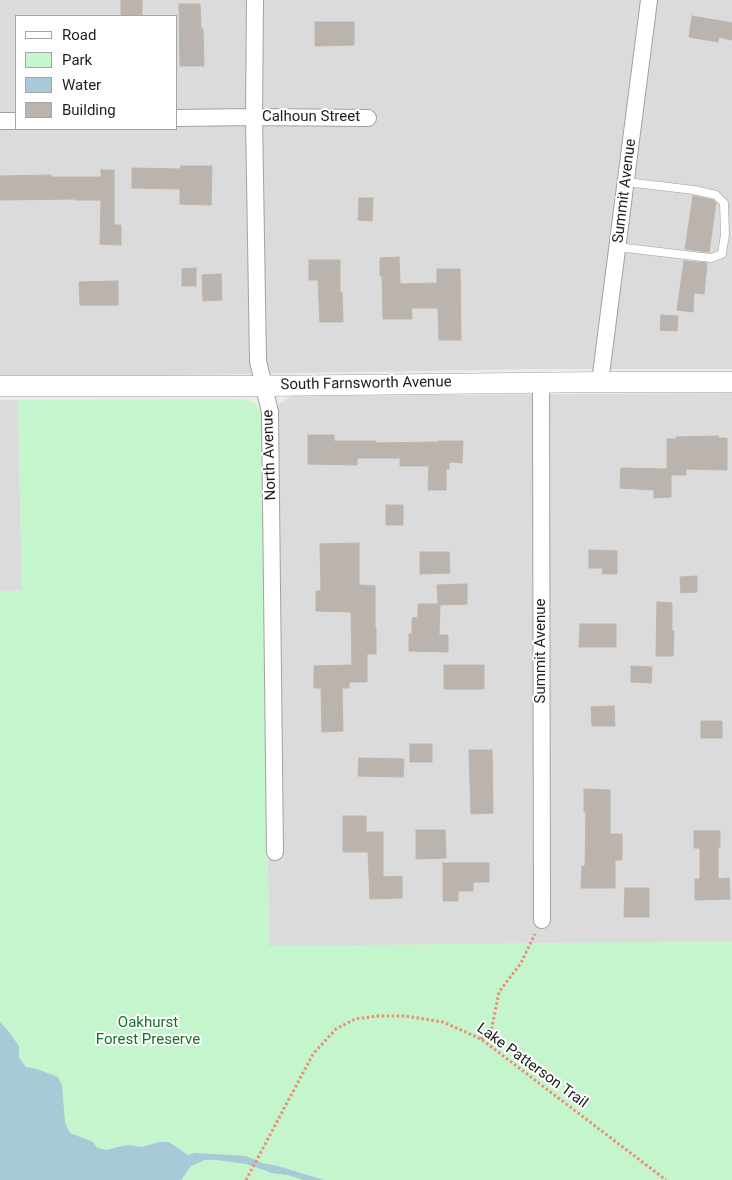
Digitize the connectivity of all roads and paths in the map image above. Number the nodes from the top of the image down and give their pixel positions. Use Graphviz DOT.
graph roads {
  1 [pos="255,0"];
  2 [pos="649,0"];
  3 [pos="254,117"];
  4 [pos="178,118"];
  5 [pos="368,118"];
  6 [pos="0,121"];
  7 [pos="15,121"];
  8 [pos="626,182"];
  9 [pos="617,247"];
  10 [pos="541,382"];
  11 [pos="600,382"];
  12 [pos="732,382"];
  13 [pos="0,386"];
  14 [pos="263,386"];
  15 [pos="275,852"];
  16 [pos="542,920"];
  17 [pos="481,1039"];
  18 [pos="246,1180"];
  19 [pos="666,1180"];
  1 -- 3 [label="street, North Avenue"];
  2 -- 8 [label="street, Summit Avenue"];
  3 -- 4 [label="street, Calhoun Street"];
  3 -- 5 [label="street, Calhoun Street"];
  3 -- 14 [label="street, North Avenue"];
  6 -- 7 [label="street"];
  8 -- 9 [label="street, Summit Avenue"];
  8 -- 9 [label="lane"];
  9 -- 11 [label="street, Summit Avenue"];
  10 -- 11 [label="street, South Farnsworth Avenue"];
  10 -- 14 [label="street, South Farnsworth Avenue"];
  10 -- 16 [label="street, Summit Avenue"];
  11 -- 12 [label="street, South Farnsworth Avenue"];
  13 -- 14 [label="street, South Farnsworth Avenue"];
  14 -- 15 [label="street, North Avenue"];
  16 -- 17 [label="path"];
  17 -- 18 [label="path, Lake Patterson Trail"];
  17 -- 19 [label="path, Lake Patterson Trail"];
}
